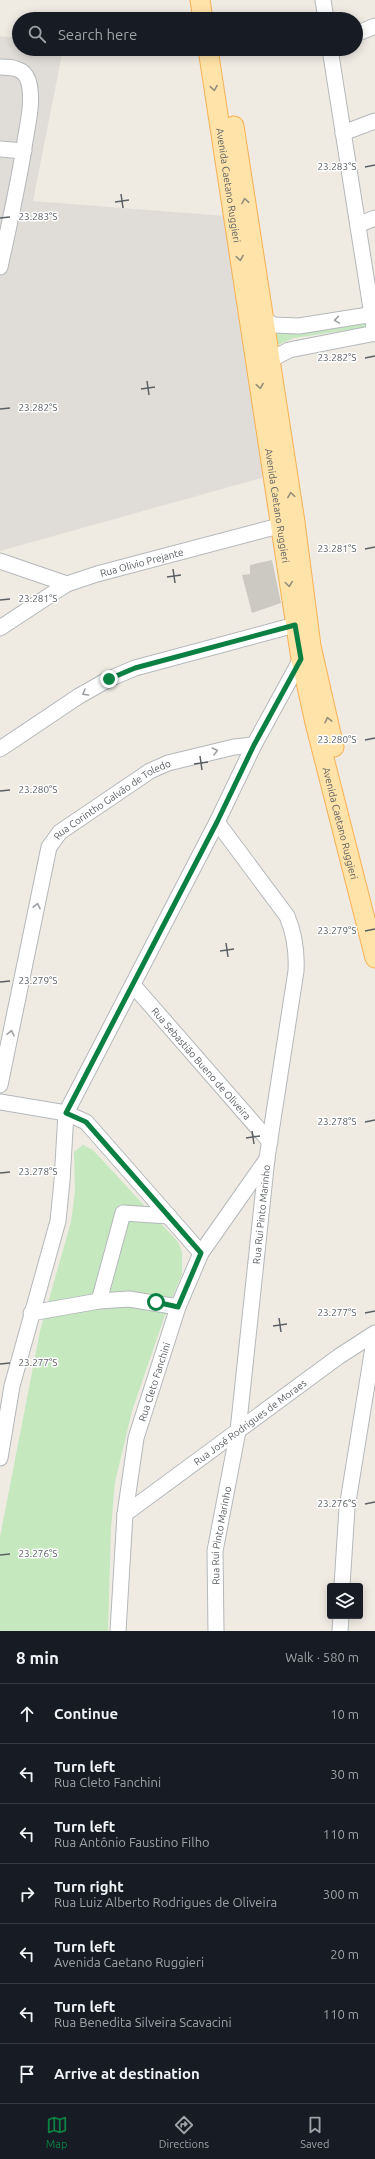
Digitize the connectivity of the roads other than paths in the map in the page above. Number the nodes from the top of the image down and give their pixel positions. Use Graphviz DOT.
graph roads {
  1 [pos="200,0"];
  2 [pos="214,0"];
  3 [pos="323,0"];
  4 [pos="203,12"];
  5 [pos="216,12"];
  6 [pos="325,12"];
  7 [pos="375,26"];
  8 [pos="363,31"];
  9 [pos="209,56"];
  10 [pos="223,56"];
  11 [pos="331,56"];
  12 [pos="0,67"];
  13 [pos="375,121"];
  14 [pos="343,133"];
  15 [pos="0,149"];
  16 [pos="24,151"];
  17 [pos="375,218"];
  18 [pos="358,225"];
  19 [pos="0,267"];
  20 [pos="373,314"];
  21 [pos="264,320"];
  22 [pos="375,334"];
  23 [pos="270,360"];
  24 [pos="288,524"];
  25 [pos="0,561"];
  26 [pos="67,584"];
  27 [pos="295,625"];
  28 [pos="0,628"];
  29 [pos="301,659"];
  30 [pos="254,745"];
  31 [pos="0,749"];
  32 [pos="217,822"];
  33 [pos="375,907"];
  34 [pos="375,958"];
  35 [pos="133,985"];
  36 [pos="0,1085"];
  37 [pos="0,1102"];
  38 [pos="66,1113"];
  39 [pos="270,1142"];
  40 [pos="267,1158"];
  41 [pos="169,1216"];
  42 [pos="201,1253"];
  43 [pos="99,1301"];
  44 [pos="178,1307"];
  45 [pos="31,1314"];
  46 [pos="375,1334"];
  47 [pos="6,1384"];
  48 [pos="238,1431"];
  49 [pos="0,1458"];
  50 [pos="125,1514"];
  51 [pos="342,1583"];
  52 [pos="341,1619"];
  53 [pos="118,1631"];
  54 [pos="216,1631"];
  55 [pos="340,1631"];
  1 -- 4 [label="main road"];
  2 -- 5 [label="main road"];
  3 -- 6 [label="street"];
  7 -- 8 [label="street"];
  9 -- 24 [label="main road, Avenida Caetano Ruggieri, one-way"];
  21 -- 10 [label="main road, Avenida Caetano Ruggieri, one-way"];
  11 -- 14 [label="street"];
  12 -- 16 [label="street"];
  13 -- 14 [label="street"];
  14 -- 18 [label="street"];
  15 -- 16 [label="street"];
  16 -- 19 [label="street"];
  17 -- 18 [label="street"];
  18 -- 20 [label="street"];
  20 -- 21 [label="street, one-way"];
  20 -- 22 [label="street"];
  21 -- 23 [label="main road, Avenida Caetano Ruggieri"];
  22 -- 23 [label="street"];
  24 -- 23 [label="main road, Avenida Caetano Ruggieri, one-way"];
  24 -- 26 [label="street, Rua Olivio Prejante"];
  24 -- 27 [label="main road, Avenida Caetano Ruggieri, one-way"];
  33 -- 24 [label="main road, Avenida Caetano Ruggieri, one-way"];
  25 -- 26 [label="street"];
  26 -- 28 [label="street, Rua Olivio Prejante"];
  27 -- 29 [label="main road, Avenida Caetano Ruggieri"];
  27 -- 31 [label="street, one-way"];
  29 -- 30 [label="street"];
  29 -- 34 [label="main road, Avenida Caetano Ruggieri"];
  30 -- 32 [label="street"];
  36 -- 30 [label="street, Rua Corintho Galvão de Toledo, one-way"];
  32 -- 35 [label="street"];
  32 -- 39 [label="street, Rua Rui Pinto Marinho"];
  35 -- 38 [label="street"];
  35 -- 39 [label="street, Rua Sebastião Bueno de Oliveira"];
  37 -- 38 [label="street"];
  38 -- 41 [label="street"];
  38 -- 45 [label="street"];
  39 -- 40 [label="street, Rua Rui Pinto Marinho"];
  40 -- 42 [label="street, Rua Cleto Fanchini"];
  40 -- 48 [label="street, Rua Rui Pinto Marinho"];
  41 -- 42 [label="street"];
  41 -- 43 [label="street"];
  42 -- 44 [label="street, Rua Cleto Fanchini"];
  43 -- 44 [label="street"];
  43 -- 45 [label="street"];
  44 -- 50 [label="street, Rua Cleto Fanchini"];
  45 -- 47 [label="street"];
  46 -- 48 [label="street, Rua José Rodrigues de Moraes"];
  46 -- 51 [label="street"];
  47 -- 49 [label="street"];
  48 -- 50 [label="street, Rua José Rodrigues de Moraes"];
  48 -- 54 [label="street, Rua Rui Pinto Marinho"];
  50 -- 53 [label="street, Rua Cleto Fanchini"];
  52 -- 55 [label="street"];
}
